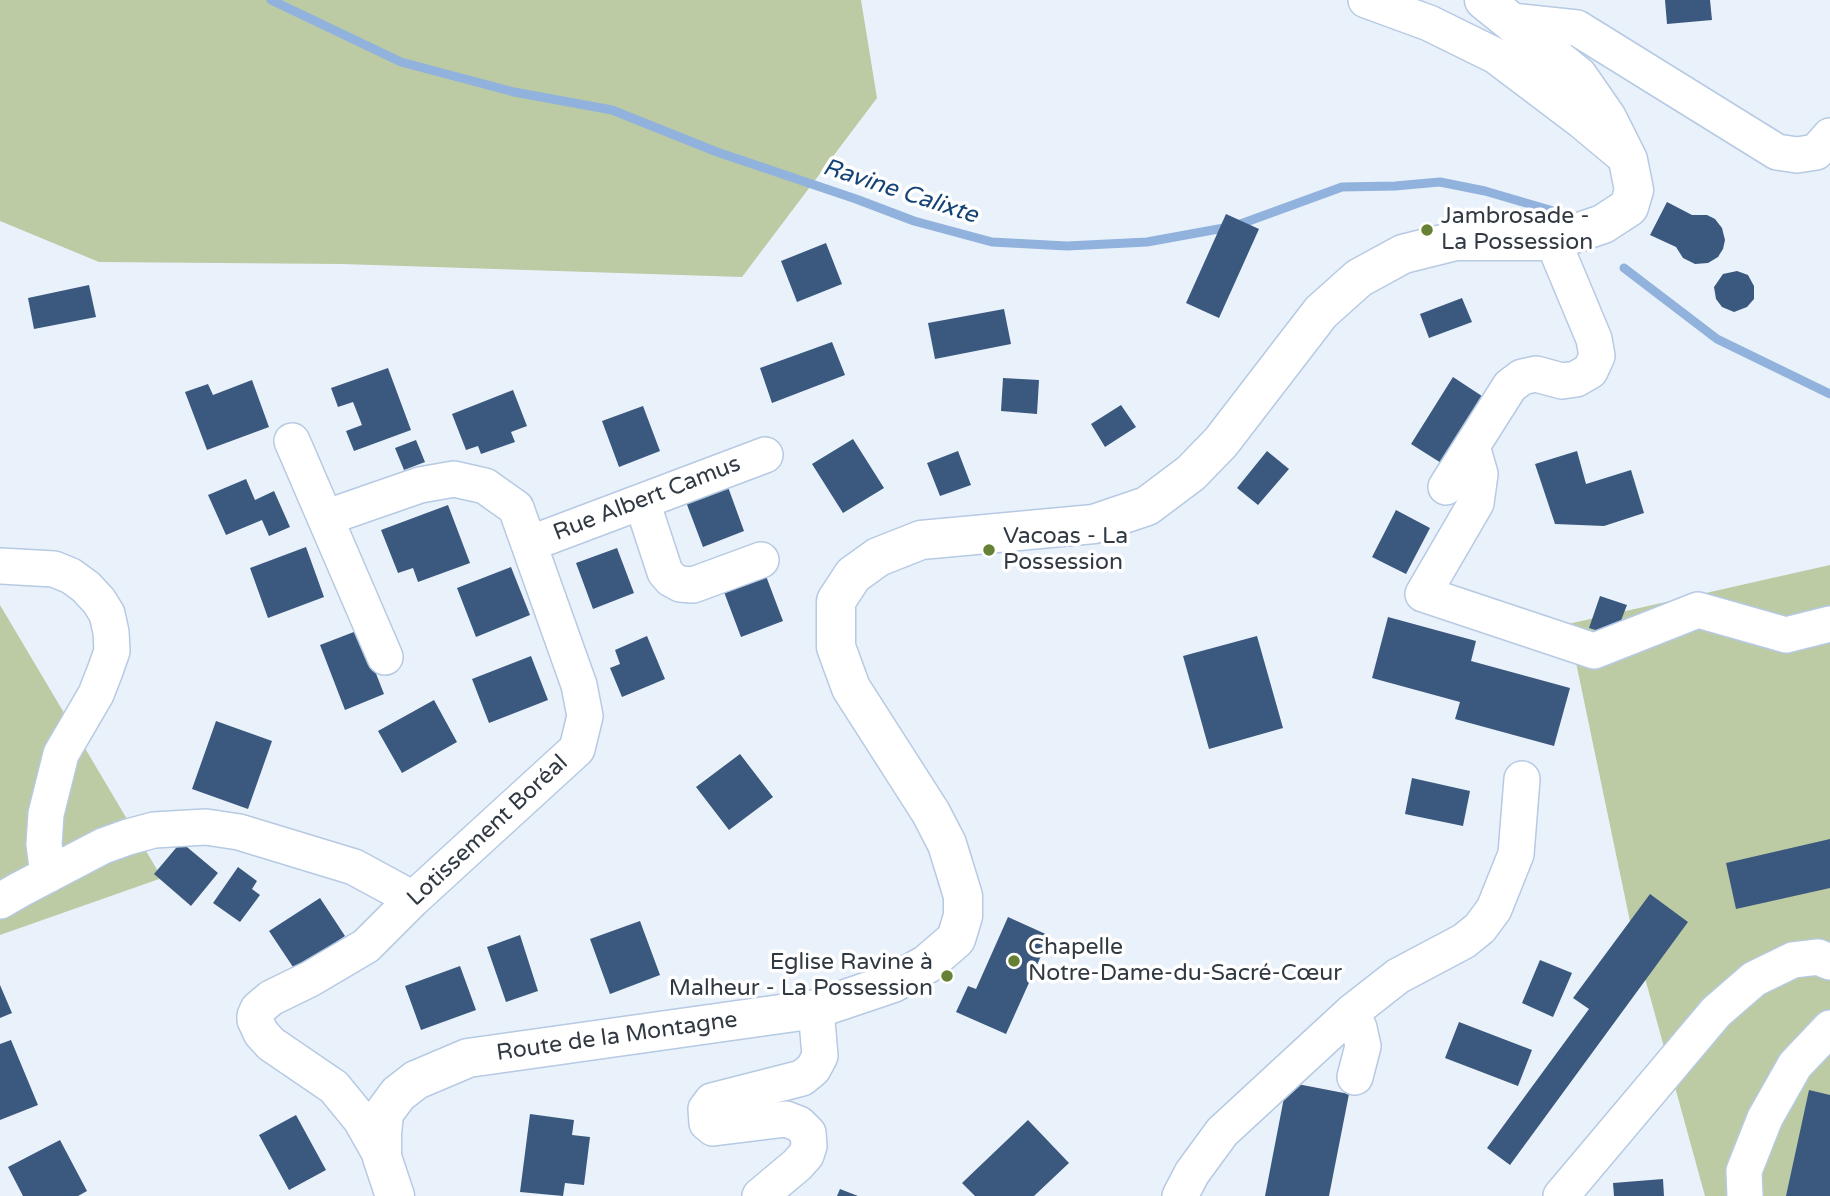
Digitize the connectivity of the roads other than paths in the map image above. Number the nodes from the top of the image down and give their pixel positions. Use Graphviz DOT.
graph roads {
  1 [pos="1366,0"];
  2 [pos="1497,11"];
  3 [pos="1830,136"];
  4 [pos="1628,160"];
  5 [pos="1553,241"];
  6 [pos="292,441"];
  7 [pos="1472,446"];
  8 [pos="765,454"];
  9 [pos="1446,487"];
  10 [pos="642,502"];
  11 [pos="325,518"];
  12 [pos="529,544"];
  13 [pos="761,560"];
  14 [pos="0,566"];
  15 [pos="1830,624"];
  16 [pos="385,657"];
  17 [pos="1522,779"];
  18 [pos="48,875"];
  19 [pos="414,899"];
  20 [pos="0,901"];
  21 [pos="1830,962"];
  22 [pos="816,1009"];
  23 [pos="1353,1012"];
  24 [pos="1830,1028"];
  25 [pos="1356,1077"];
  26 [pos="382,1157"];
  27 [pos="394,1196"];
  28 [pos="760,1196"];
  29 [pos="1180,1196"];
  30 [pos="1561,1196"];
  31 [pos="1745,1196"];
  1 -- 4 [label="street"];
  2 -- 3 [label="street"];
  2 -- 4 [label="main road, Route de la Montagne"];
  4 -- 5 [label="main road, Route de la Montagne"];
  5 -- 7 [label="street"];
  5 -- 22 [label="main road, Route de la Montagne"];
  6 -- 11 [label="street"];
  7 -- 9 [label="street"];
  7 -- 15 [label="street"];
  8 -- 10 [label="street, Rue Albert Camus"];
  10 -- 12 [label="street, Rue Albert Camus"];
  10 -- 13 [label="street"];
  11 -- 12 [label="street, Lotissement Boréal"];
  11 -- 16 [label="street"];
  12 -- 19 [label="street, Lotissement Boréal"];
  14 -- 18 [label="street"];
  17 -- 23 [label="street"];
  18 -- 19 [label="street"];
  18 -- 20 [label="street"];
  19 -- 26 [label="street, Lotissement Boréal"];
  21 -- 30 [label="street"];
  22 -- 26 [label="main road, Route de la Montagne"];
  22 -- 28 [label="street"];
  23 -- 25 [label="street"];
  23 -- 29 [label="street"];
  24 -- 31 [label="street"];
  26 -- 27 [label="main road, Route de la Montagne"];
}
